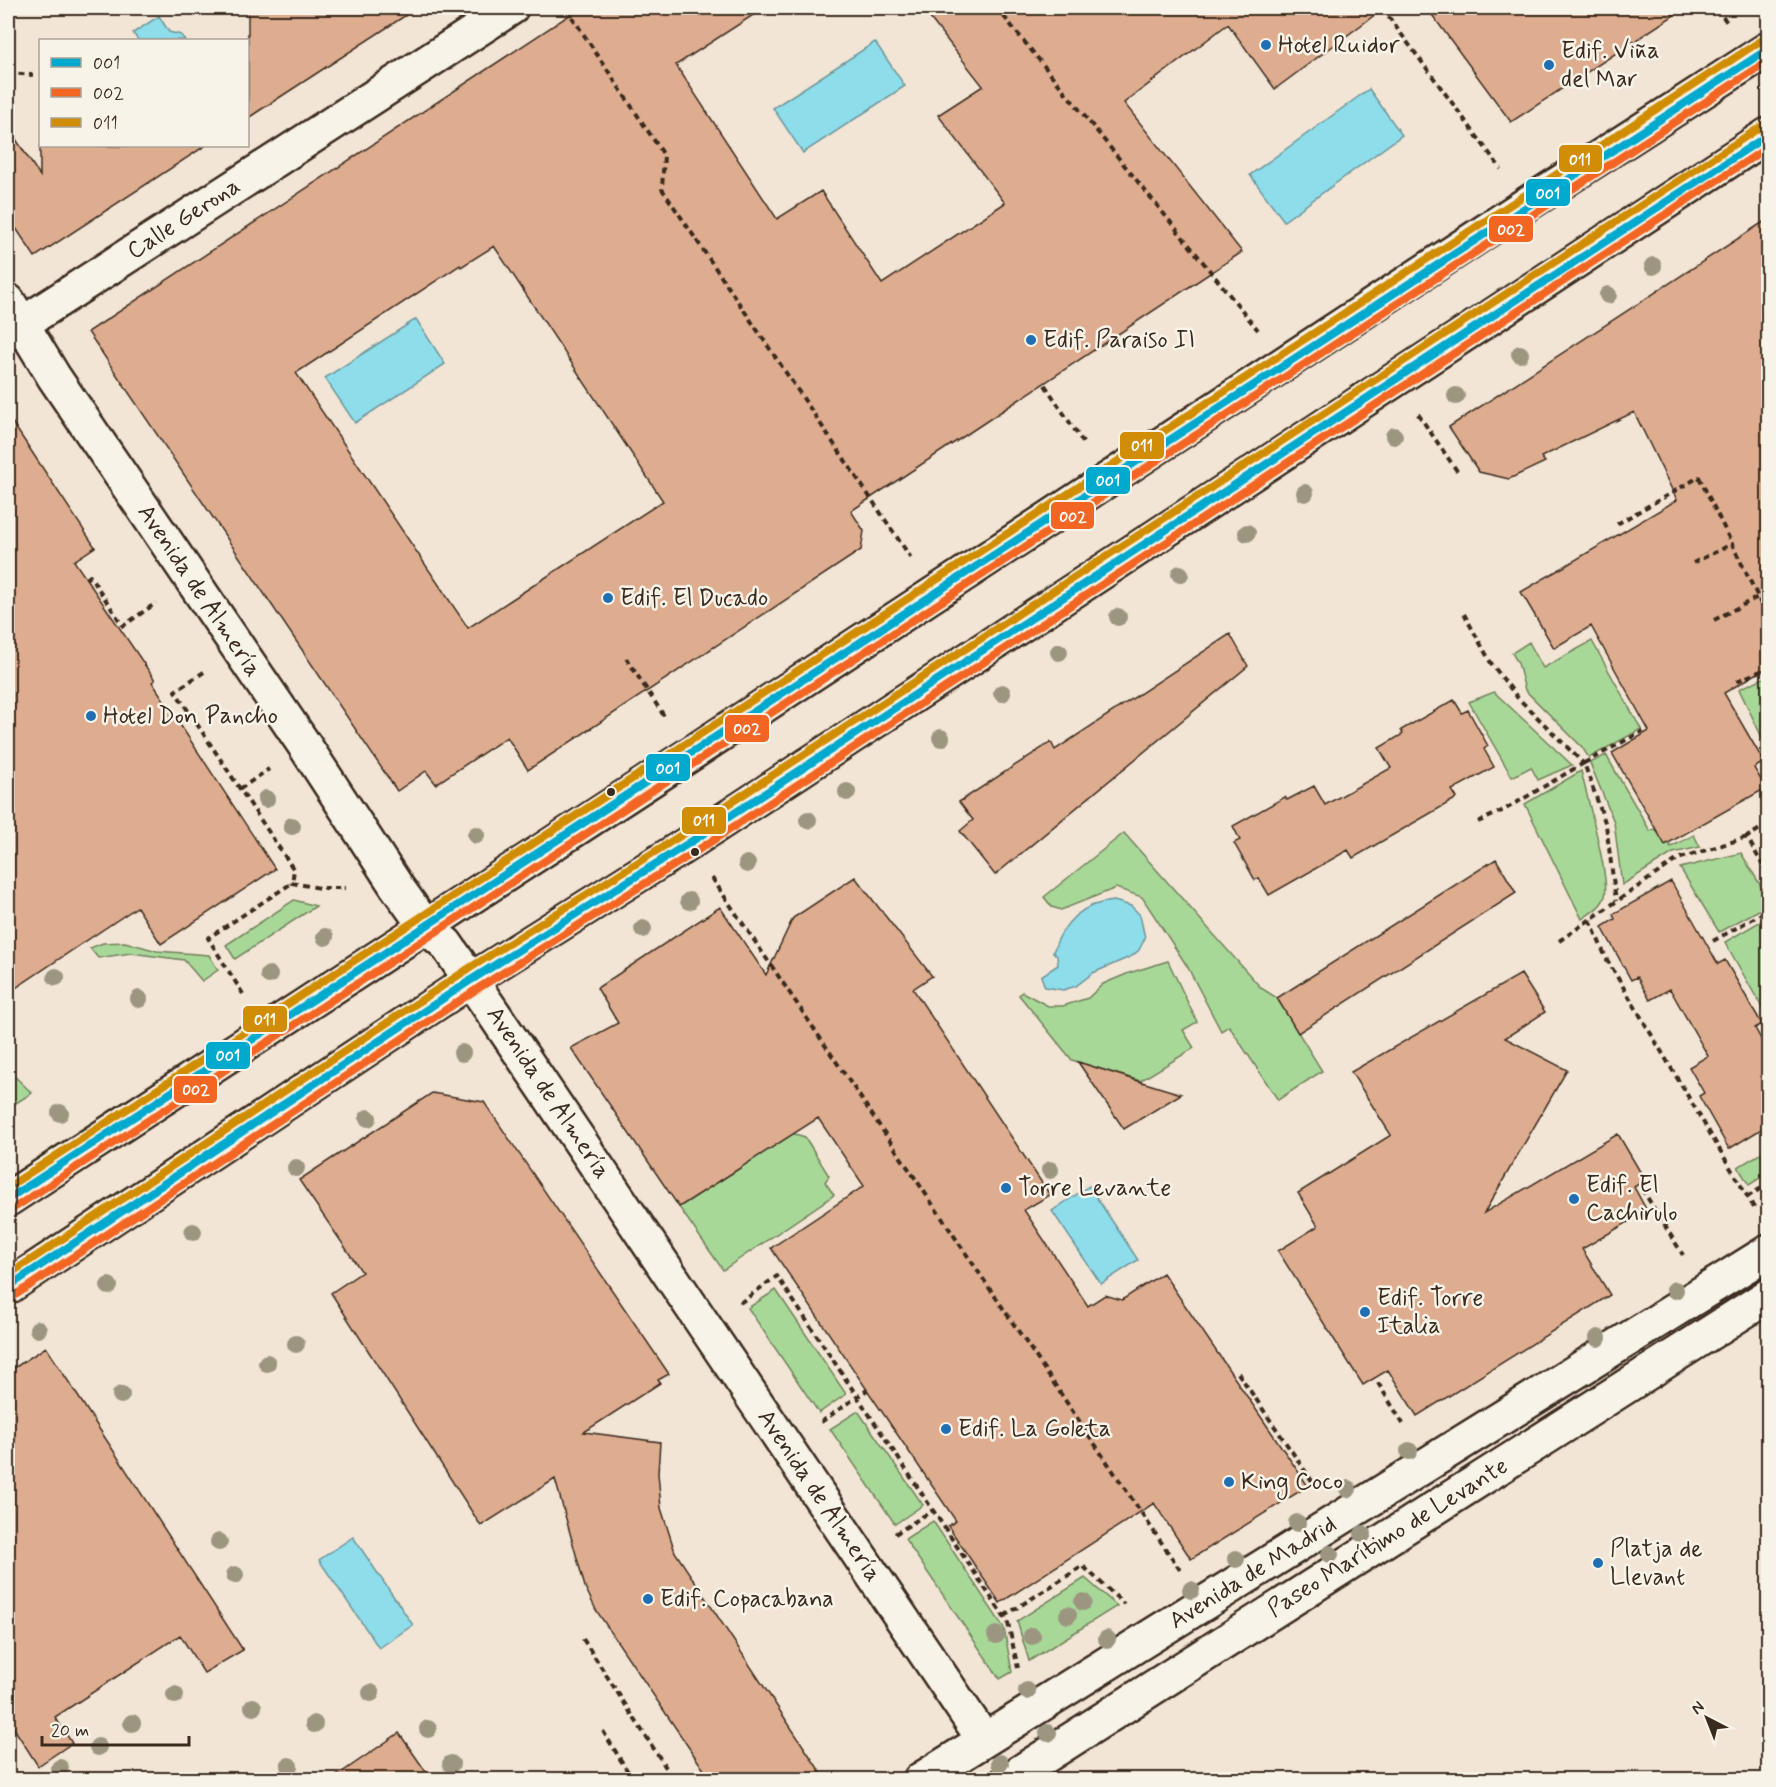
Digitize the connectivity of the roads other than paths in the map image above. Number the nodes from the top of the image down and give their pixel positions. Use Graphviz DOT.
graph roads {
  1 [pos="511,8"];
  2 [pos="1768,49"];
  3 [pos="1768,135"];
  4 [pos="12,319"];
  5 [pos="425,926"];
  6 [pos="471,980"];
  7 [pos="8,1199"];
  8 [pos="1768,1252"];
  9 [pos="8,1287"];
  10 [pos="1768,1296"];
  11 [pos="984,1740"];
  12 [pos="920,1779"];
  13 [pos="1008,1779"];
  1 -- 4 [label="street, Calle Gerona"];
  2 -- 5 [label="street"];
  3 -- 6 [label="street"];
  4 -- 5 [label="street, Avenida de Almería"];
  5 -- 6 [label="street, Avenida de Almería"];
  5 -- 7 [label="street"];
  6 -- 9 [label="street"];
  6 -- 11 [label="street, Avenida de Almería"];
  8 -- 11 [label="street, Avenida de Madrid"];
  10 -- 13 [label="street, Paseo Marítimo de Levante"];
  11 -- 12 [label="street, Avenida de Madrid"];
}
